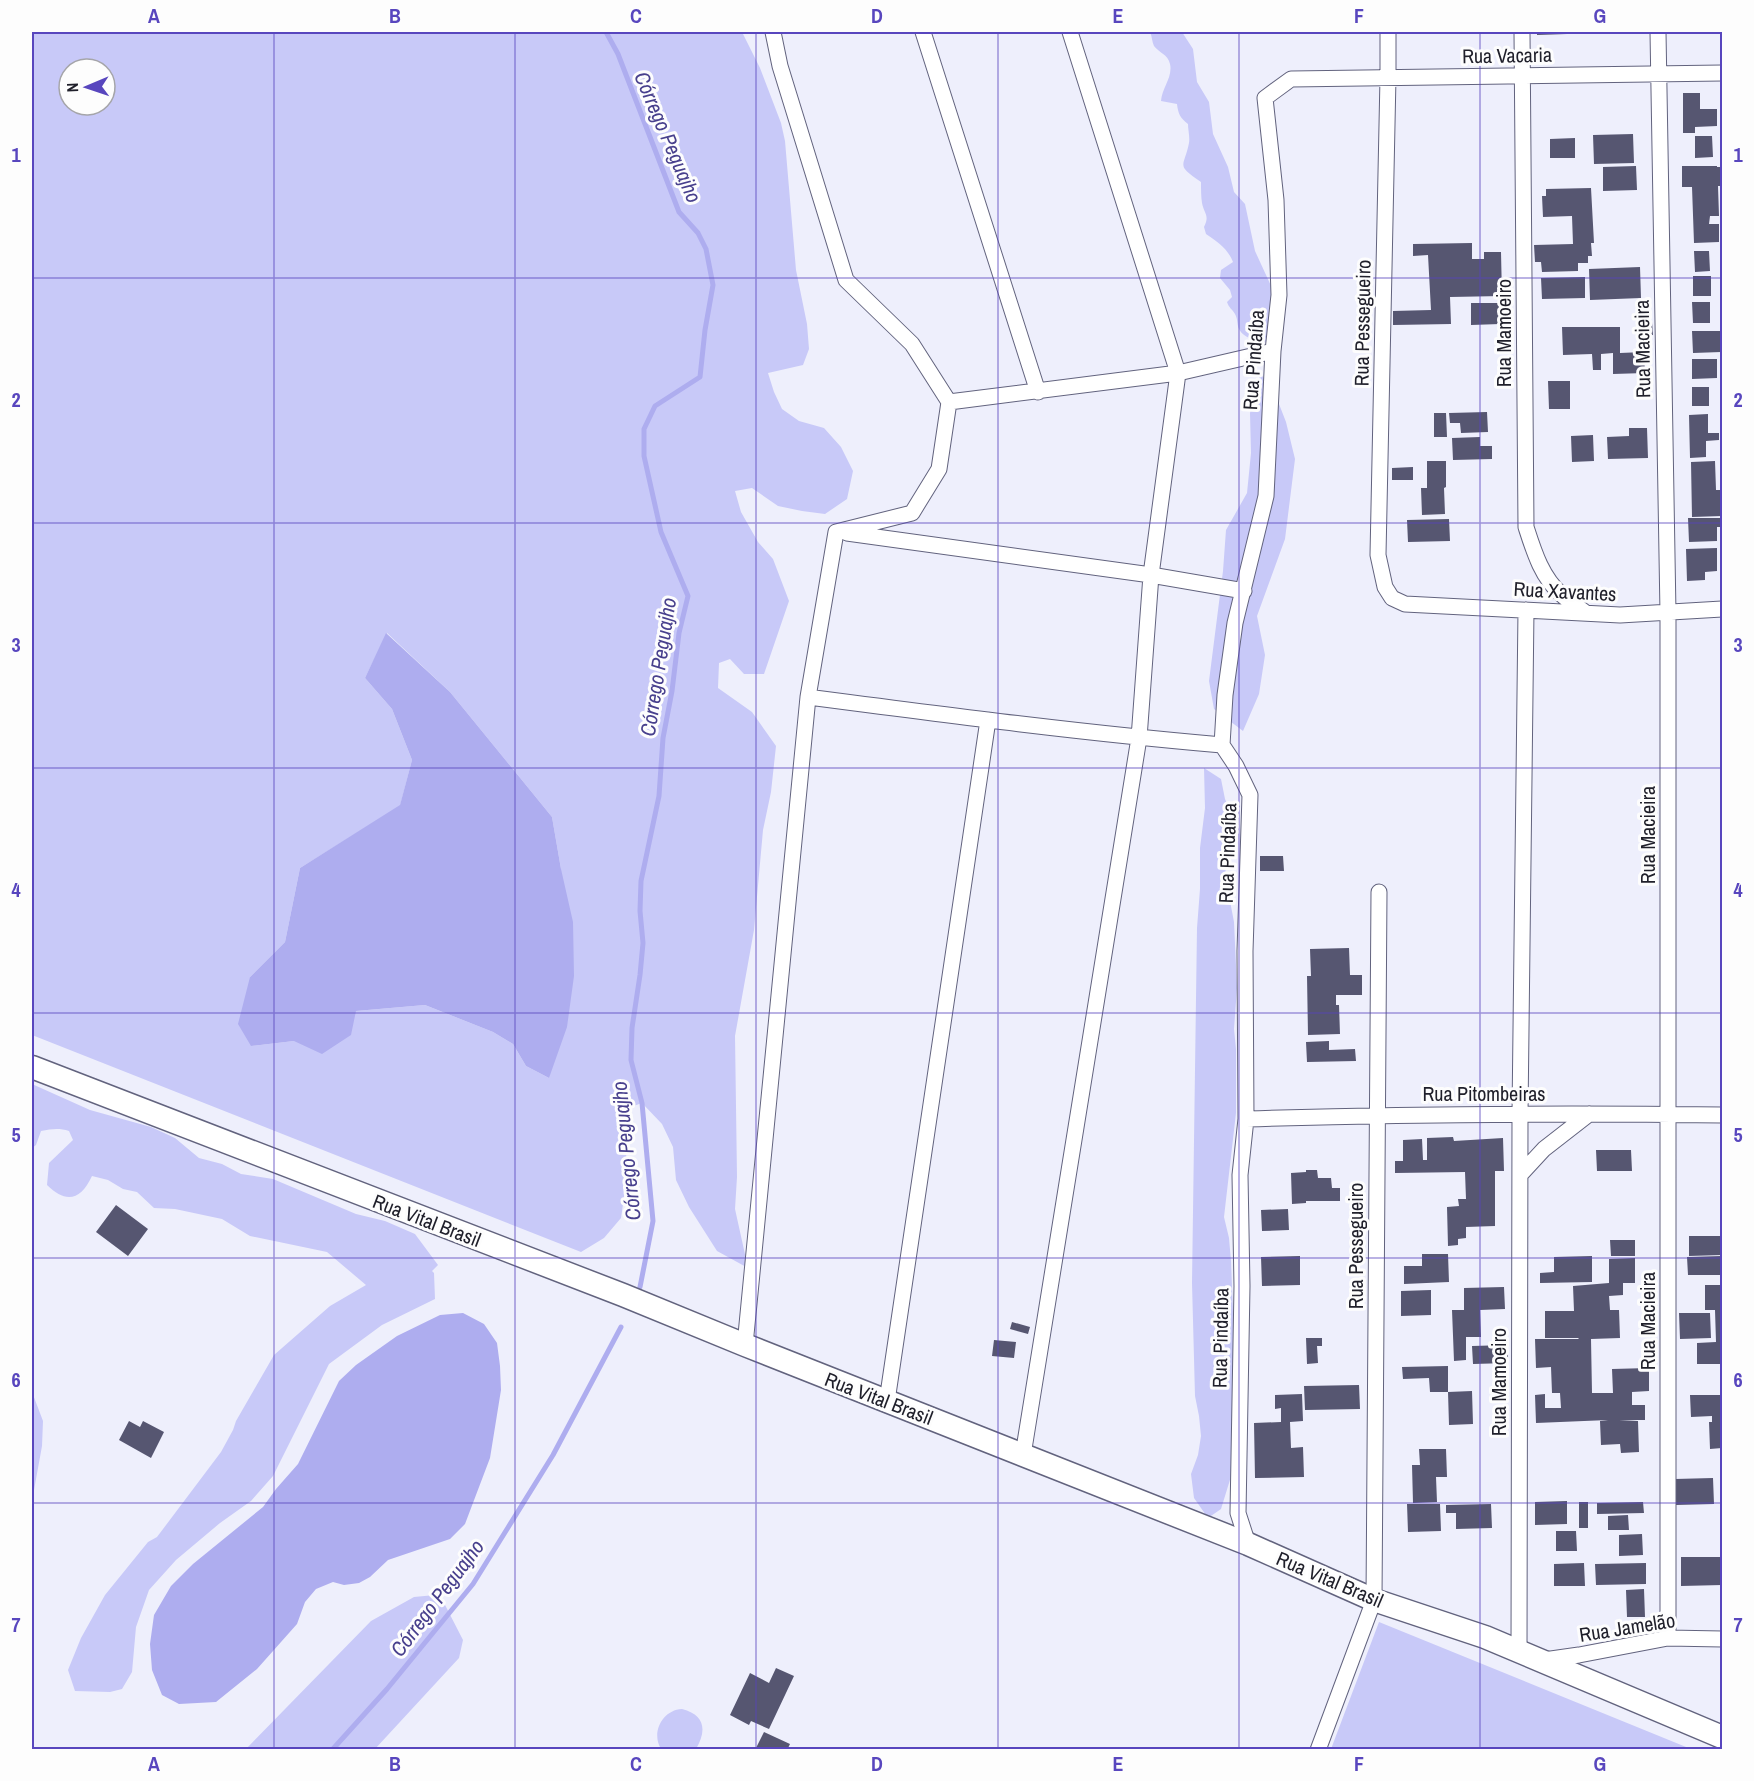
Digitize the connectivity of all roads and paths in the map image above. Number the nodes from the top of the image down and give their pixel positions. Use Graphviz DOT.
graph roads {
  1 [pos="773,32"];
  2 [pos="922,32"];
  3 [pos="1070,32"];
  4 [pos="1388,32"];
  5 [pos="1522,32"];
  6 [pos="1659,32"];
  7 [pos="1722,73"];
  8 [pos="1658,74"];
  9 [pos="1522,76"];
  10 [pos="1388,77"];
  11 [pos="1291,79"];
  12 [pos="1273,351"];
  13 [pos="1179,373"];
  14 [pos="1038,392"];
  15 [pos="949,402"];
  16 [pos="836,532"];
  17 [pos="1151,575"];
  18 [pos="1244,591"];
  19 [pos="1405,604"];
  20 [pos="1722,609"];
  21 [pos="1526,610"];
  22 [pos="1586,613"];
  23 [pos="1668,613"];
  24 [pos="808,697"];
  25 [pos="988,720"];
  26 [pos="1139,738"];
  27 [pos="1222,745"];
  28 [pos="1379,892"];
  29 [pos="32,1067"];
  30 [pos="1520,1113"];
  31 [pos="1589,1114"];
  32 [pos="1667,1114"];
  33 [pos="1376,1115"];
  34 [pos="1722,1115"];
  35 [pos="1246,1119"];
  36 [pos="1520,1175"];
  37 [pos="745,1345"];
  38 [pos="887,1401"];
  39 [pos="1023,1455"];
  40 [pos="1248,1545"];
  41 [pos="1374,1600"];
  42 [pos="1668,1638"];
  43 [pos="1722,1639"];
  44 [pos="1529,1656"];
  45 [pos="1722,1737"];
  46 [pos="1318,1749"];
  1 -- 15 [label="street"];
  2 -- 14 [label="street"];
  3 -- 13 [label="street"];
  4 -- 10 [label="street, Rua Pessegueiro"];
  5 -- 9 [label="street, Rua Mamoeiro"];
  6 -- 8 [label="street, Rua Macieira"];
  7 -- 8 [label="street, Rua Vacaria"];
  8 -- 9 [label="street, Rua Vacaria"];
  8 -- 23 [label="street, Rua Macieira"];
  9 -- 10 [label="street, Rua Vacaria"];
  9 -- 22 [label="street, Rua Mamoeiro"];
  10 -- 11 [label="street, Rua Vacaria"];
  10 -- 19 [label="street, Rua Pessegueiro"];
  11 -- 12 [label="street, Rua Pindaíba"];
  12 -- 13 [label="street"];
  12 -- 18 [label="street, Rua Pindaíba"];
  13 -- 14 [label="street"];
  13 -- 17 [label="street"];
  14 -- 15 [label="street"];
  15 -- 16 [label="street"];
  16 -- 17 [label="street"];
  16 -- 24 [label="street"];
  17 -- 18 [label="street"];
  17 -- 26 [label="street"];
  18 -- 27 [label="street, Rua Pindaíba"];
  19 -- 21 [label="street, Rua Xavantes"];
  20 -- 23 [label="street, Rua Xavantes"];
  21 -- 22 [label="street, Rua Xavantes"];
  21 -- 30 [label="street, Rua Mamoeiro"];
  22 -- 23 [label="street, Rua Xavantes"];
  23 -- 32 [label="street, Rua Macieira"];
  24 -- 25 [label="street"];
  24 -- 37 [label="street"];
  25 -- 26 [label="street"];
  25 -- 38 [label="street"];
  26 -- 27 [label="street"];
  26 -- 39 [label="street"];
  27 -- 35 [label="street, Rua Pindaíba"];
  28 -- 33 [label="street, Rua Pessegueiro"];
  29 -- 37 [label="main road, Rua Vital Brasil"];
  30 -- 31 [label="street, Rua Pitombeiras"];
  30 -- 33 [label="street, Rua Pitombeiras"];
  30 -- 36 [label="street, Rua Mamoeiro"];
  31 -- 32 [label="street, Rua Pitombeiras"];
  31 -- 36 [label="street"];
  32 -- 34 [label="street, Rua Pitombeiras"];
  32 -- 42 [label="street, Rua Macieira"];
  33 -- 35 [label="street, Rua Pitombeiras"];
  33 -- 41 [label="street, Rua Pessegueiro"];
  35 -- 40 [label="street, Rua Pindaíba"];
  36 -- 44 [label="street, Rua Mamoeiro"];
  37 -- 38 [label="main road, Rua Vital Brasil"];
  38 -- 39 [label="main road, Rua Vital Brasil"];
  39 -- 40 [label="main road, Rua Vital Brasil"];
  40 -- 41 [label="main road, Rua Vital Brasil"];
  41 -- 44 [label="main road, Rua Vital Brasil"];
  41 -- 46 [label="street"];
  42 -- 43 [label="street, Rua Jamelão"];
  42 -- 44 [label="street, Rua Jamelão"];
  44 -- 45 [label="main road, Rua Vital Brasil"];
}
